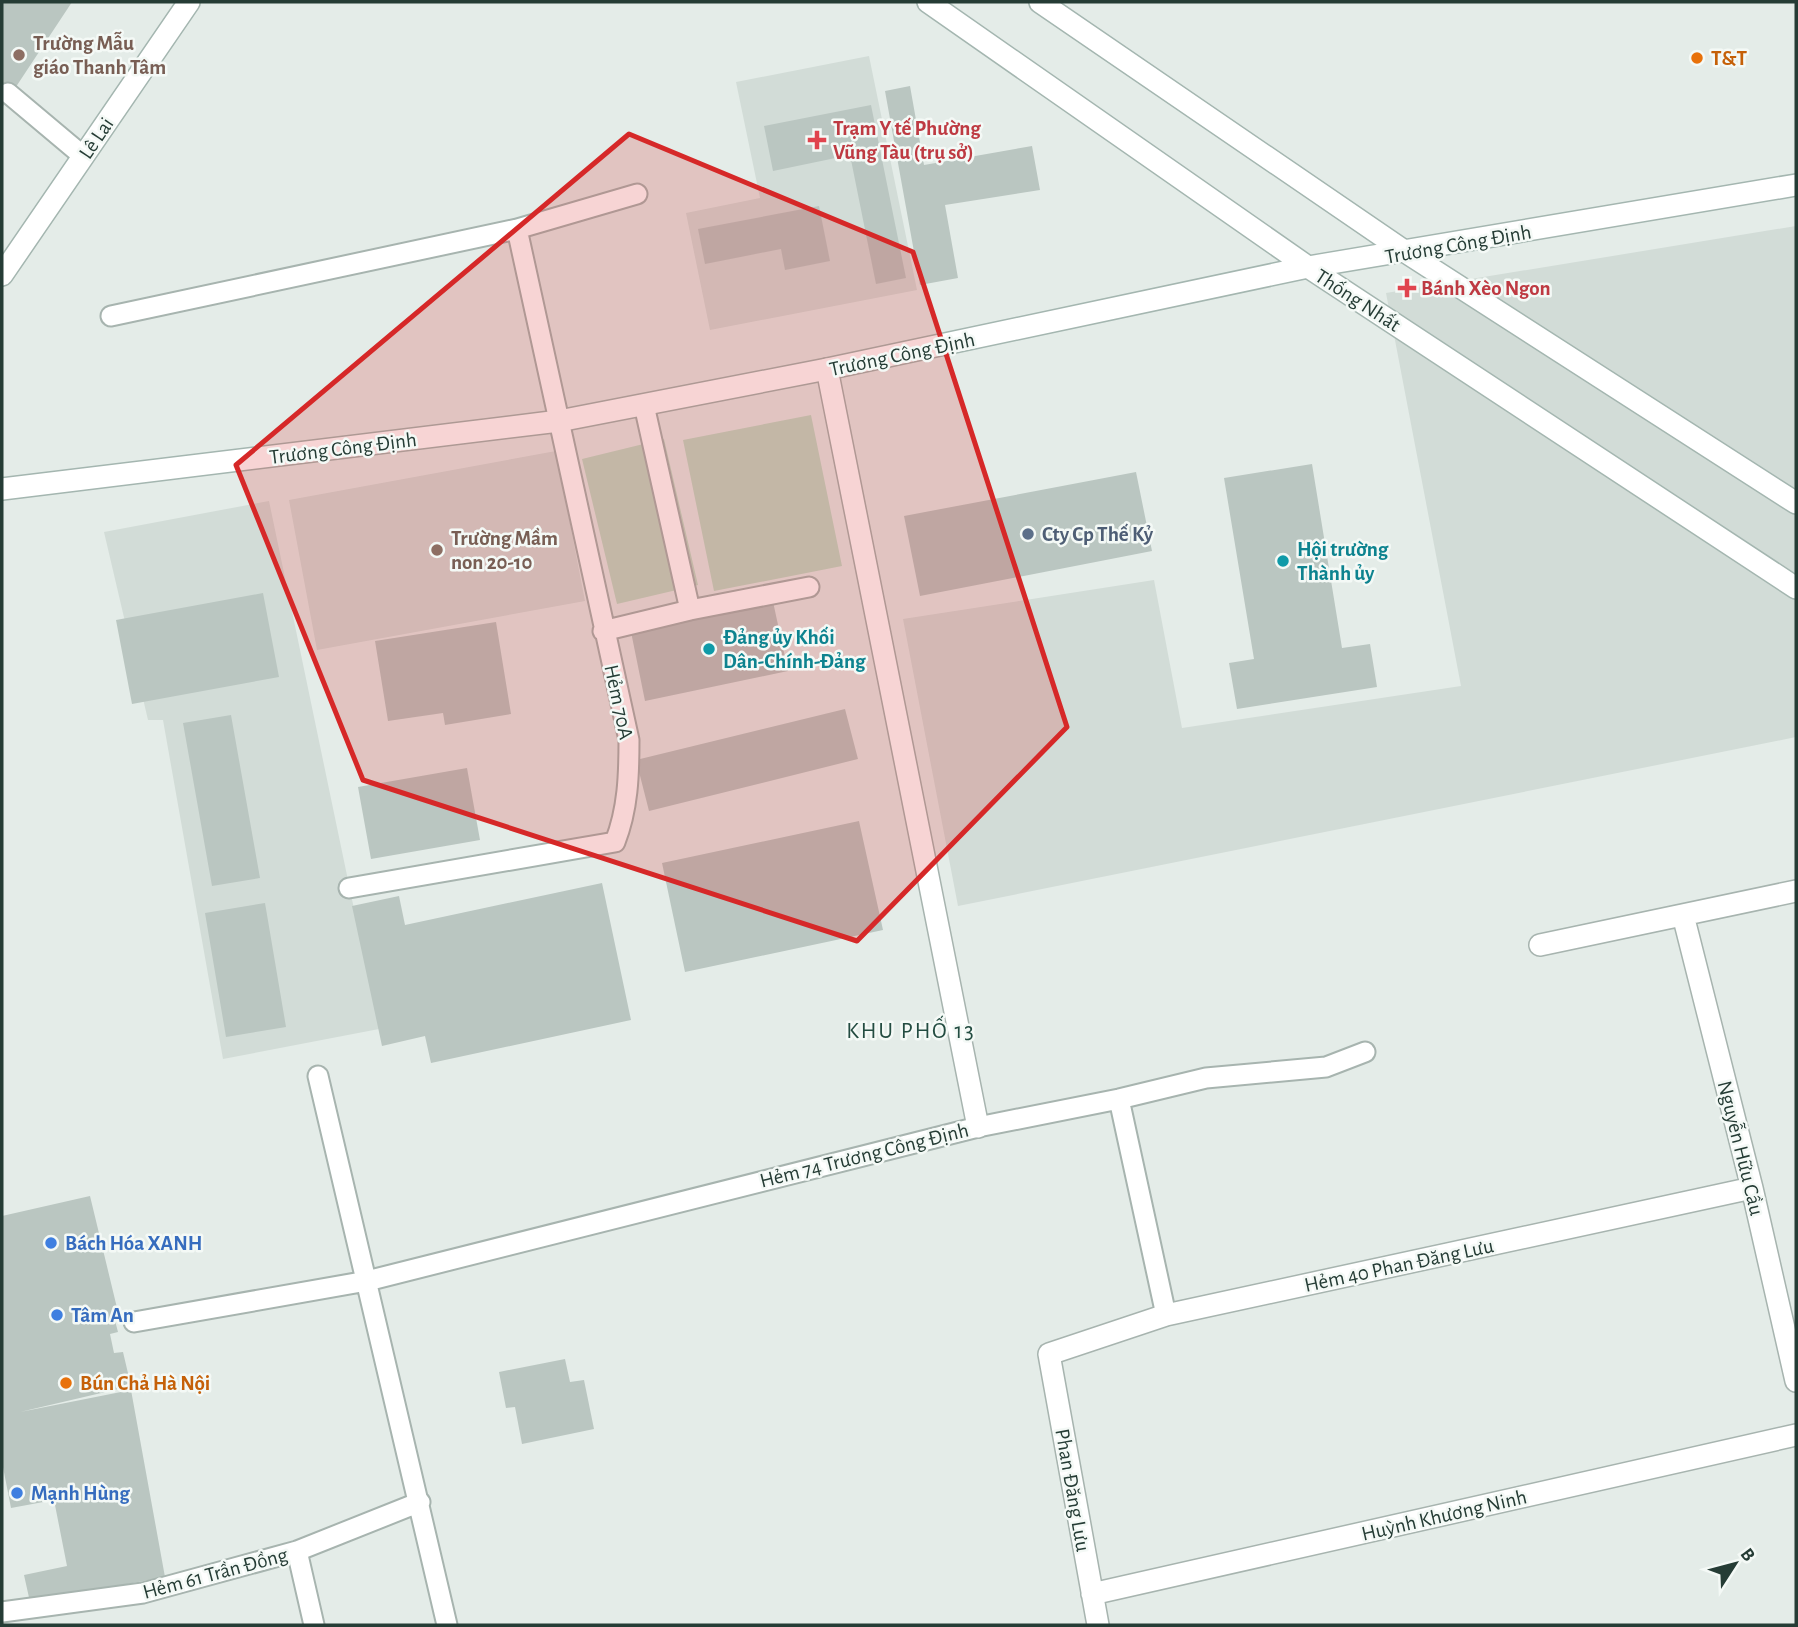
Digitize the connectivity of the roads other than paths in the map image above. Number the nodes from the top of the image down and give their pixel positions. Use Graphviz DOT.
graph roads {
  1 [pos="189,2"];
  2 [pos="928,2"];
  3 [pos="1040,2"];
  4 [pos="8,93"];
  5 [pos="83,156"];
  6 [pos="1796,185"];
  7 [pos="637,194"];
  8 [pos="517,229"];
  9 [pos="1407,253"];
  10 [pos="1308,267"];
  11 [pos="2,275"];
  12 [pos="111,316"];
  13 [pos="827,369"];
  14 [pos="644,405"];
  15 [pos="559,421"];
  16 [pos="2,489"];
  17 [pos="1796,503"];
  18 [pos="809,587"];
  19 [pos="1796,588"];
  20 [pos="690,610"];
  21 [pos="604,631"];
  22 [pos="349,888"];
  23 [pos="1796,891"];
  24 [pos="1683,915"];
  25 [pos="1540,945"];
  26 [pos="1366,1052"];
  27 [pos="318,1076"];
  28 [pos="1119,1100"];
  29 [pos="978,1127"];
  30 [pos="1752,1188"];
  31 [pos="367,1281"];
  32 [pos="1166,1315"];
  33 [pos="134,1322"];
  34 [pos="1049,1354"];
  35 [pos="1796,1381"];
  36 [pos="1796,1435"];
  37 [pos="420,1502"];
  38 [pos="297,1551"];
  39 [pos="1092,1594"];
  40 [pos="2,1612"];
  41 [pos="314,1625"];
  42 [pos="447,1625"];
  43 [pos="1098,1625"];
  1 -- 5 [label="main road, Lê Lai"];
  2 -- 10 [label="main road, Thống Nhất"];
  3 -- 9 [label="main road"];
  4 -- 5 [label="lane"];
  5 -- 11 [label="main road, Lê Lai"];
  6 -- 9 [label="main road, Trương Công Định"];
  7 -- 8 [label="lane"];
  8 -- 12 [label="lane"];
  8 -- 15 [label="lane, Hẻm 70A"];
  9 -- 10 [label="main road, Trương Công Định"];
  9 -- 17 [label="main road"];
  10 -- 13 [label="main road, Trương Công Định"];
  10 -- 19 [label="main road, Thống Nhất"];
  13 -- 14 [label="main road, Trương Công Định"];
  13 -- 29 [label="main road"];
  14 -- 15 [label="main road, Trương Công Định"];
  14 -- 20 [label="lane"];
  15 -- 16 [label="main road, Trương Công Định"];
  15 -- 21 [label="lane, Hẻm 70A"];
  18 -- 20 [label="lane"];
  20 -- 21 [label="lane"];
  21 -- 22 [label="lane, Hẻm 70A"];
  23 -- 24 [label="main road"];
  24 -- 25 [label="main road"];
  24 -- 30 [label="main road, Nguyễn Hữu Cầu"];
  26 -- 28 [label="lane, Hẻm 74 Trương Công Định"];
  27 -- 31 [label="lane"];
  28 -- 29 [label="lane, Hẻm 74 Trương Công Định"];
  28 -- 32 [label="lane"];
  29 -- 31 [label="lane, Hẻm 74 Trương Công Định"];
  30 -- 32 [label="main road, Hẻm 40 Phan Đăng Lưu"];
  30 -- 35 [label="main road, Nguyễn Hữu Cầu"];
  31 -- 33 [label="lane"];
  31 -- 37 [label="lane"];
  32 -- 34 [label="main road, Hẻm 40 Phan Đăng Lưu"];
  34 -- 39 [label="main road, Phan Đăng Lưu"];
  36 -- 39 [label="main road, Huỳnh Khương Ninh"];
  37 -- 38 [label="lane, Hẻm 61 Trần Đồng"];
  37 -- 42 [label="lane"];
  38 -- 40 [label="lane, Hẻm 61 Trần Đồng"];
  38 -- 41 [label="lane"];
  39 -- 43 [label="main road, Phan Đăng Lưu"];
}
